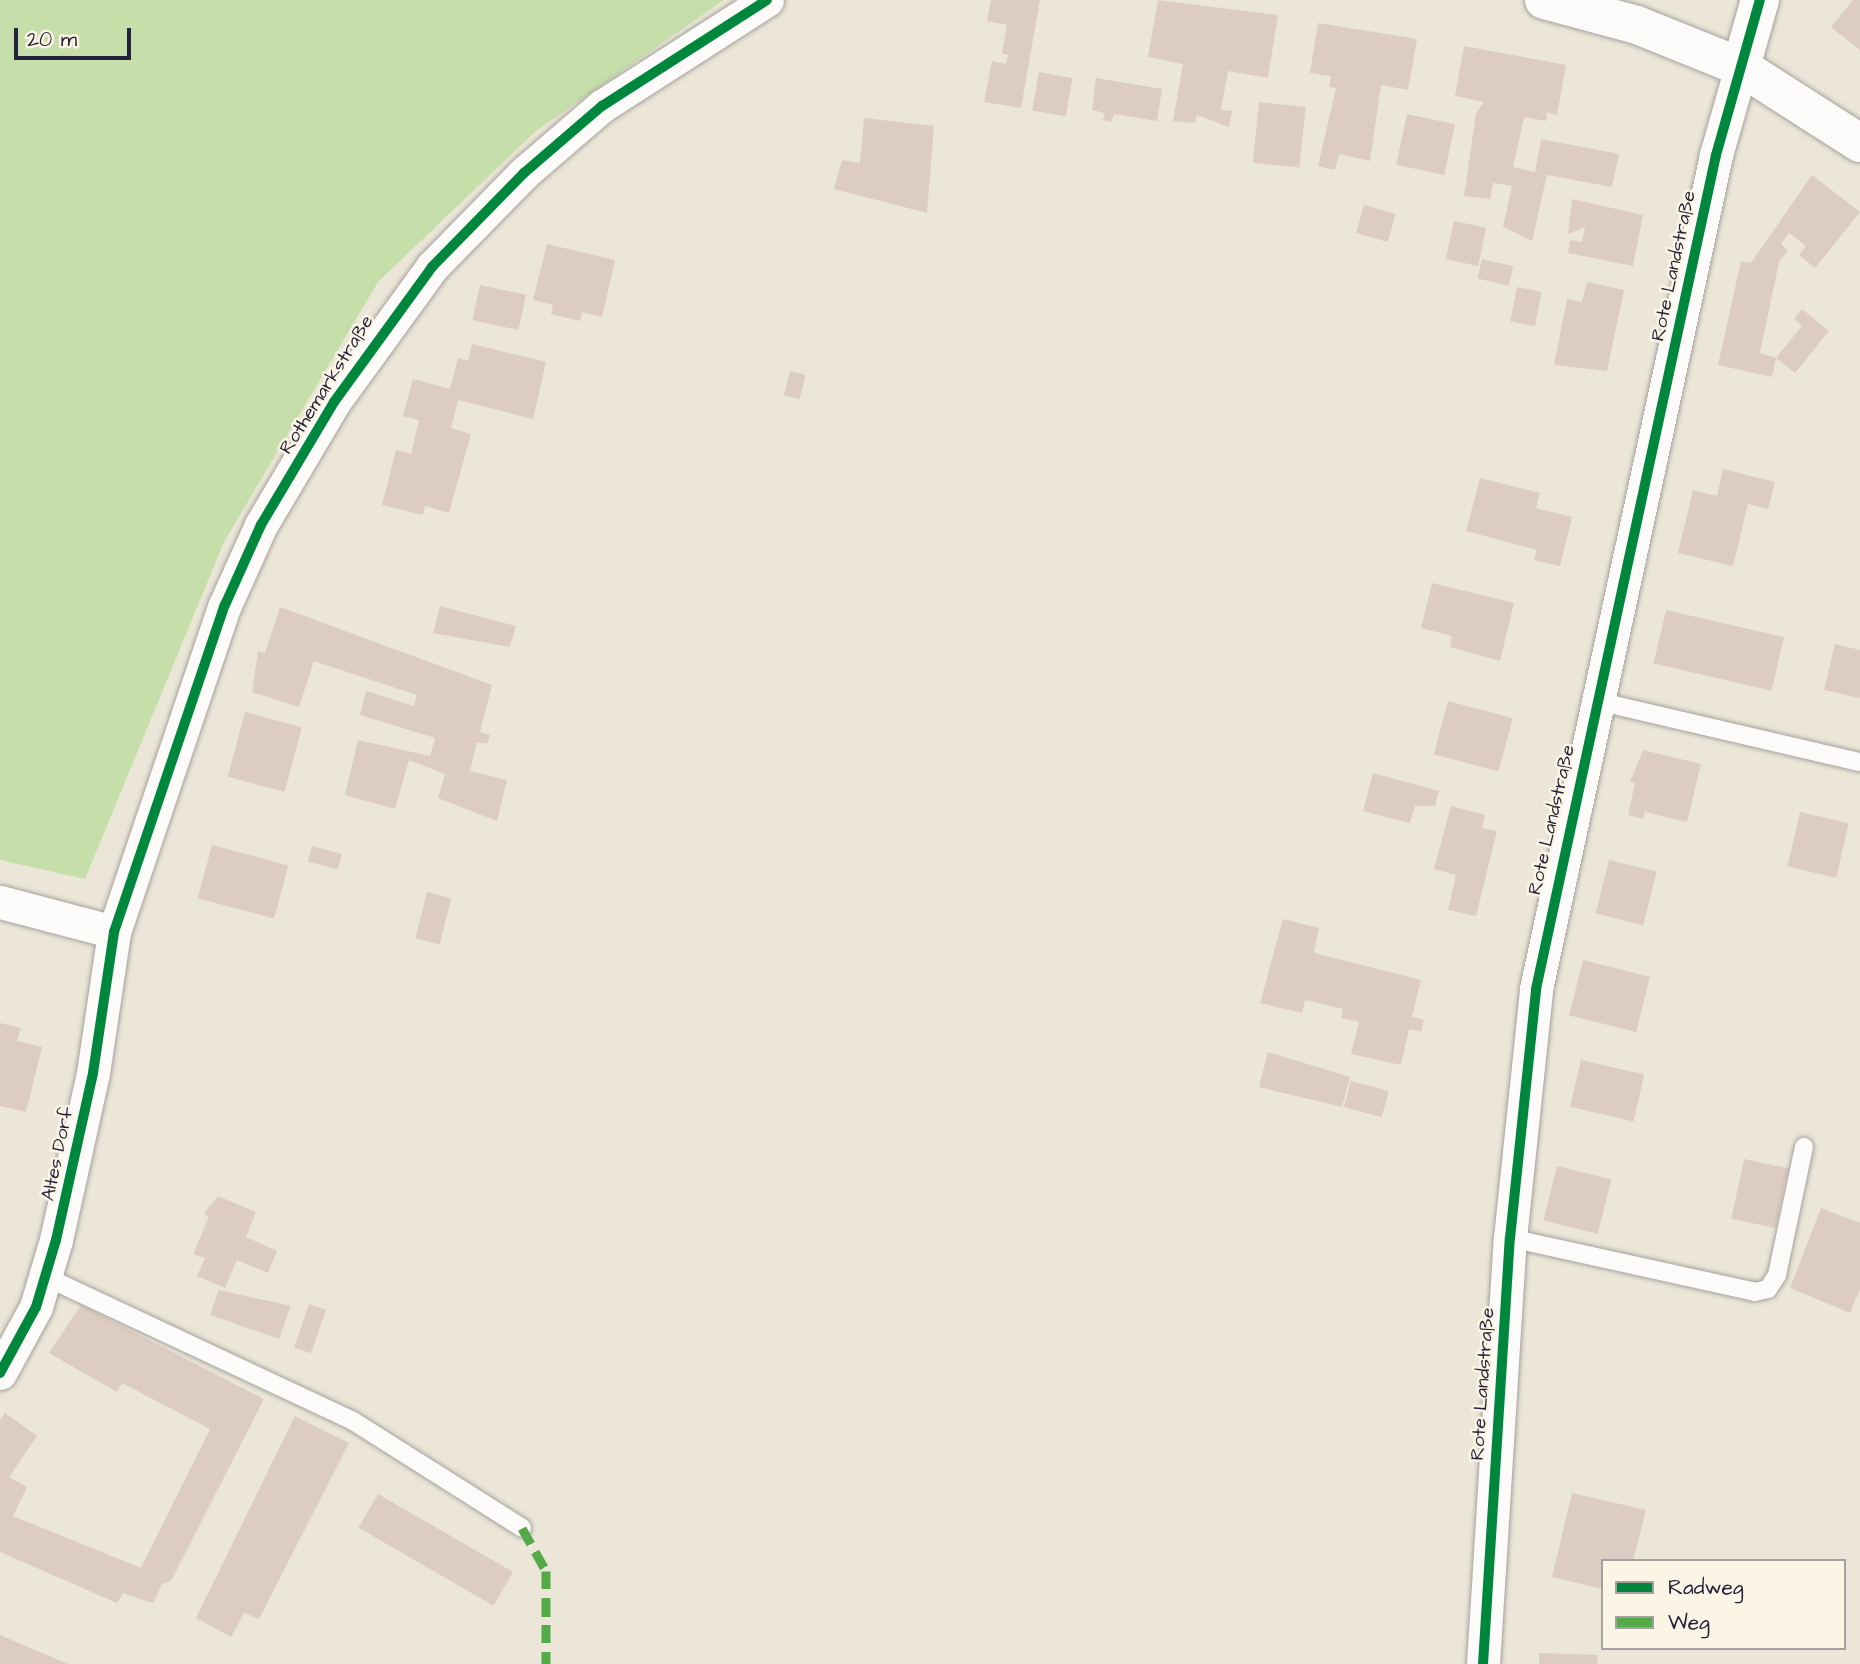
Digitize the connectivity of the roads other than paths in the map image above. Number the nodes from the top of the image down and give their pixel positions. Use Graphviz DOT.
graph roads {
  1 [pos="767,0"];
  2 [pos="1544,0"];
  3 [pos="1760,0"];
  4 [pos="1741,66"];
  5 [pos="1860,143"];
  6 [pos="1597,701"];
  7 [pos="1860,762"];
  8 [pos="0,902"];
  9 [pos="114,932"];
  10 [pos="1804,1147"];
  11 [pos="1510,1238"];
  12 [pos="46,1277"];
  13 [pos="0,1373"];
  14 [pos="522,1528"];
  15 [pos="1483,1664"];
  1 -- 9 [label="street, Rothemarkstraße"];
  2 -- 4 [label="street"];
  3 -- 4 [label="street, Rote Landstraße"];
  4 -- 5 [label="street"];
  4 -- 6 [label="street, Rote Landstraße"];
  6 -- 7 [label="lane"];
  6 -- 11 [label="street, Rote Landstraße"];
  8 -- 9 [label="street"];
  9 -- 12 [label="street, Altes Dorf"];
  10 -- 11 [label="lane"];
  11 -- 15 [label="street, Rote Landstraße"];
  12 -- 13 [label="street, Altes Dorf"];
  12 -- 14 [label="lane"];
}
